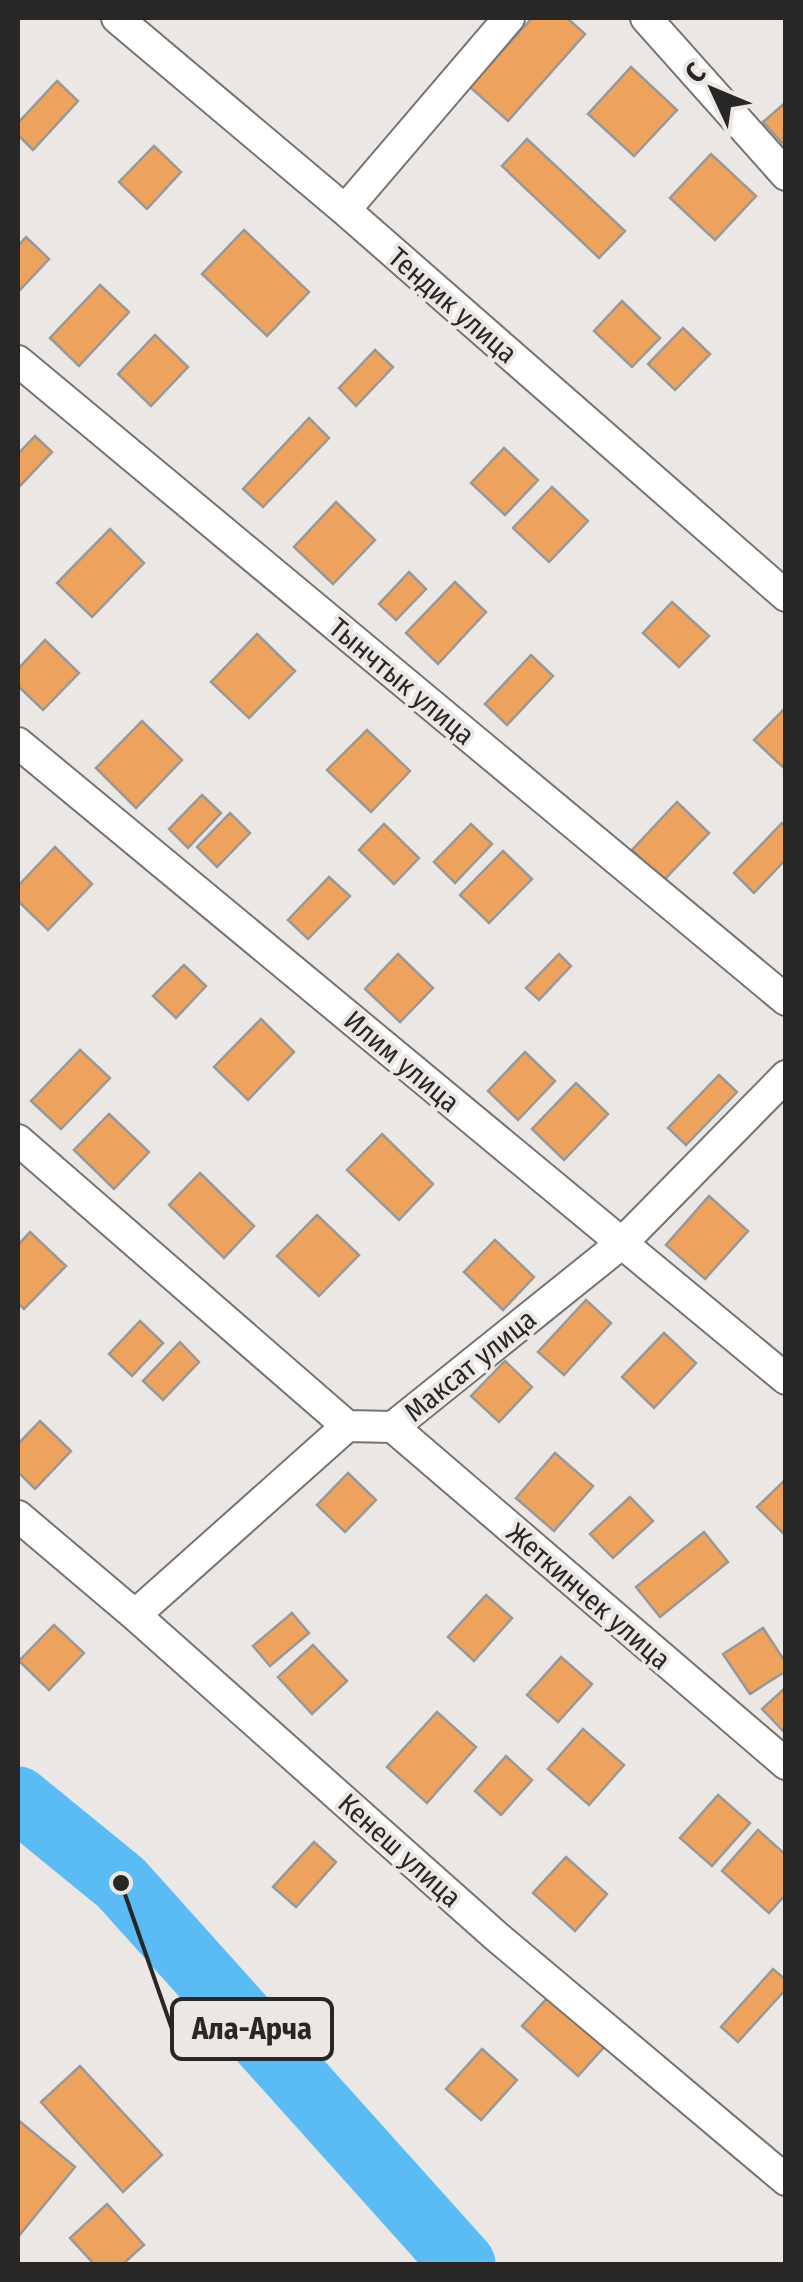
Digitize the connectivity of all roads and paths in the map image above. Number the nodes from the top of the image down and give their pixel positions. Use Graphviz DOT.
graph roads {
  1 [pos="118,18"];
  2 [pos="509,18"];
  3 [pos="646,18"];
  4 [pos="786,175"];
  5 [pos="345,210"];
  6 [pos="18,361"];
  7 [pos="786,596"];
  8 [pos="18,744"];
  9 [pos="786,1000"];
  10 [pos="786,1076"];
  11 [pos="18,1140"];
  12 [pos="622,1243"];
  13 [pos="786,1379"];
  14 [pos="347,1426"];
  15 [pos="393,1427"];
  16 [pos="18,1516"];
  17 [pos="135,1615"];
  18 [pos="786,1764"];
  19 [pos="786,2180"];
  1 -- 5 [label="street, Тендик улица"];
  2 -- 5 [label="street"];
  3 -- 4 [label="street"];
  5 -- 7 [label="street, Тендик улица"];
  6 -- 9 [label="street, Тынчтык улица"];
  8 -- 12 [label="street, Илим улица"];
  10 -- 12 [label="street, Максат улица"];
  11 -- 14 [label="street"];
  12 -- 13 [label="street, Илим улица"];
  12 -- 15 [label="street, Максат улица"];
  14 -- 15 [label="street, Максат улица"];
  14 -- 17 [label="street"];
  15 -- 18 [label="street, Жеткинчек улица"];
  16 -- 17 [label="street, Кенеш улица"];
  17 -- 19 [label="street, Кенеш улица"];
}
